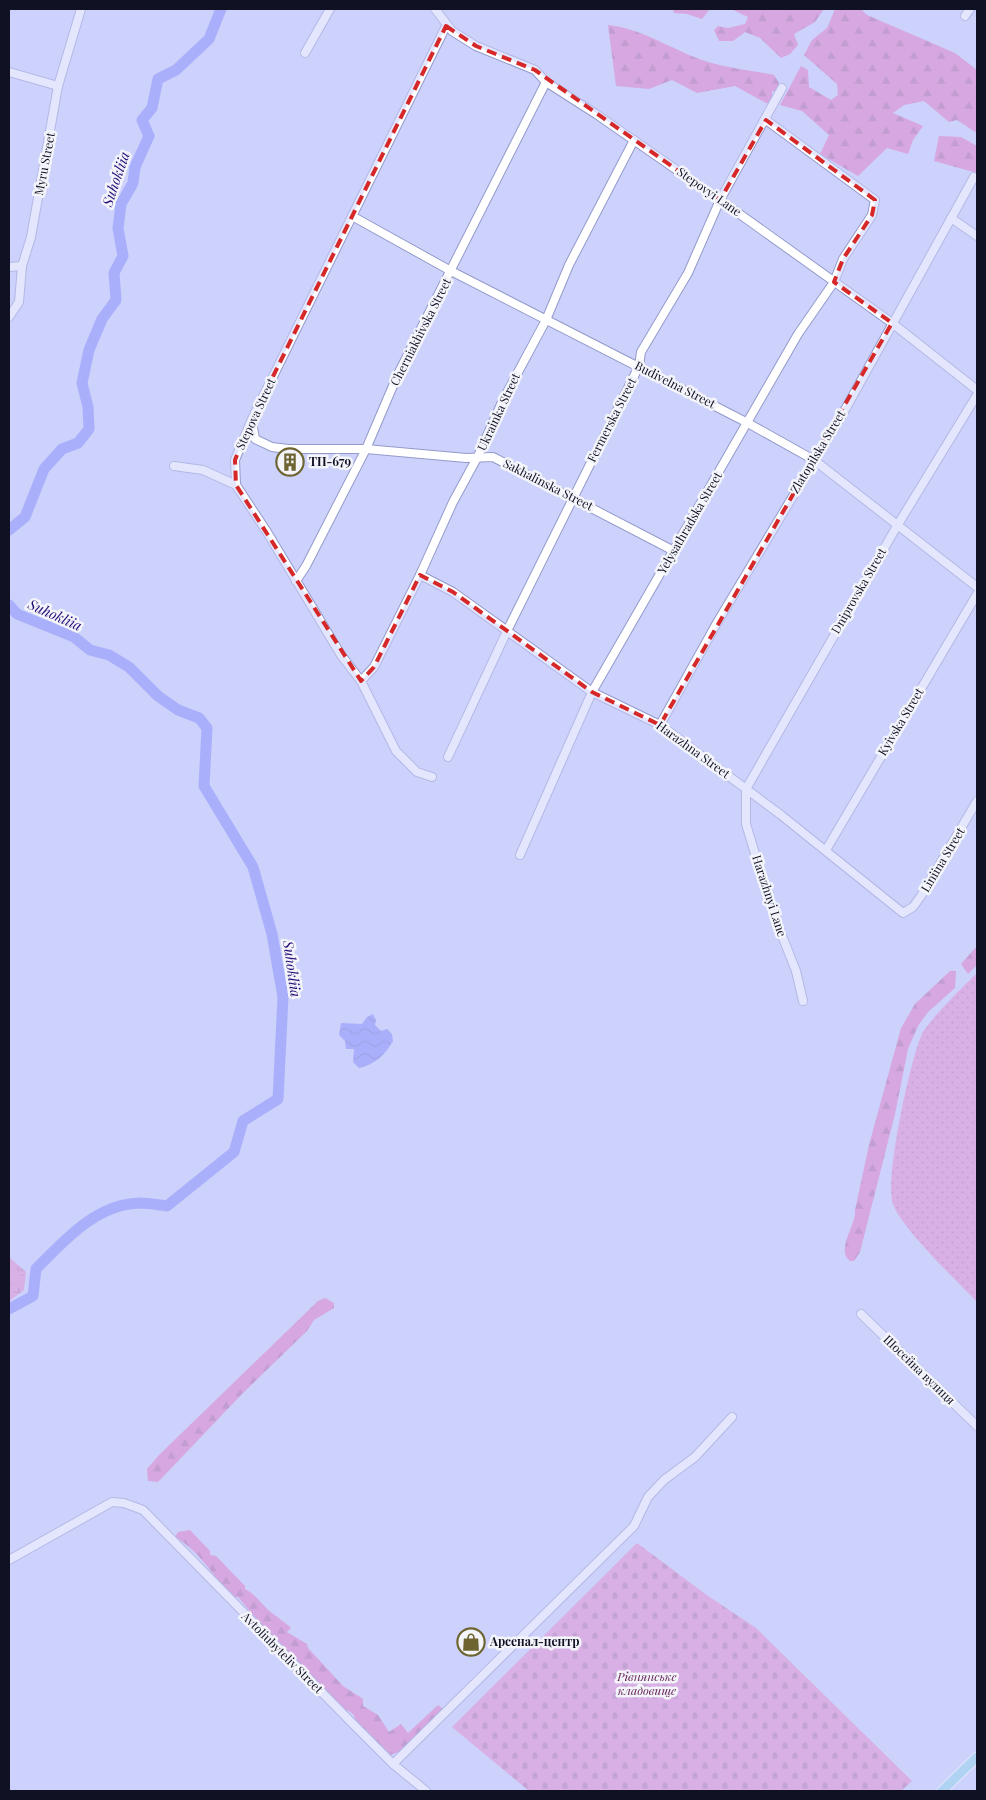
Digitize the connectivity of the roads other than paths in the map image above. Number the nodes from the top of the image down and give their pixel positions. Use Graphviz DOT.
graph roads {
  1 [pos="81,9"];
  2 [pos="330,9"];
  3 [pos="435,9"];
  4 [pos="970,9"];
  5 [pos="965,16"];
  6 [pos="446,26"];
  7 [pos="304,53"];
  8 [pos="9,72"];
  9 [pos="546,82"];
  10 [pos="58,86"];
  11 [pos="782,88"];
  12 [pos="766,120"];
  13 [pos="634,140"];
  14 [pos="974,177"];
  15 [pos="720,200"];
  16 [pos="352,216"];
  17 [pos="952,218"];
  18 [pos="977,236"];
  19 [pos="22,266"];
  20 [pos="9,267"];
  21 [pos="451,271"];
  22 [pos="834,282"];
  23 [pos="9,317"];
  24 [pos="546,320"];
  25 [pos="892,323"];
  26 [pos="639,366"];
  27 [pos="977,390"];
  28 [pos="977,395"];
  29 [pos="252,419"];
  30 [pos="746,422"];
  31 [pos="366,449"];
  32 [pos="478,456"];
  33 [pos="814,460"];
  34 [pos="174,466"];
  35 [pos="236,485"];
  36 [pos="574,497"];
  37 [pos="897,526"];
  38 [pos="674,551"];
  39 [pos="420,575"];
  40 [pos="296,581"];
  41 [pos="977,586"];
  42 [pos="977,594"];
  43 [pos="507,631"];
  44 [pos="360,681"];
  45 [pos="592,692"];
  46 [pos="660,725"];
  47 [pos="448,757"];
  48 [pos="432,777"];
  49 [pos="746,789"];
  50 [pos="977,801"];
  51 [pos="826,850"];
  52 [pos="520,855"];
  53 [pos="903,913"];
  54 [pos="802,1001"];
  55 [pos="861,1314"];
  56 [pos="732,1417"];
  57 [pos="977,1426"];
  58 [pos="9,1560"];
  59 [pos="977,1757"];
  60 [pos="393,1764"];
  61 [pos="426,1791"];
  62 [pos="942,1791"];
  1 -- 10 [label="street, Myru Street"];
  2 -- 7 [label="street"];
  3 -- 6 [label="street, Stepovyi Lane"];
  4 -- 5 [label="street"];
  6 -- 9 [label="street, Stepovyi Lane"];
  6 -- 16 [label="street, Stepova Street"];
  8 -- 10 [label="street"];
  9 -- 13 [label="street, Stepovyi Lane"];
  9 -- 21 [label="street, Cherniakhivska Street"];
  10 -- 19 [label="street, Myru Street"];
  11 -- 12 [label="street, Fermerska Street"];
  12 -- 15 [label="street, Fermerska Street"];
  12 -- 22 [label="street, Yelysathradska Street"];
  13 -- 15 [label="street, Stepovyi Lane"];
  13 -- 24 [label="street, Ukrainka Street"];
  14 -- 17 [label="street, Zlatopilska Street"];
  15 -- 22 [label="street, Stepovyi Lane"];
  15 -- 26 [label="street, Fermerska Street"];
  16 -- 21 [label="street, Budivelna Street"];
  16 -- 29 [label="street, Stepova Street"];
  17 -- 18 [label="street"];
  17 -- 25 [label="street, Zlatopilska Street"];
  19 -- 20 [label="street"];
  19 -- 23 [label="street, Myru Street"];
  21 -- 24 [label="street, Budivelna Street"];
  21 -- 31 [label="street, Cherniakhivska Street"];
  22 -- 25 [label="street, Stepovyi Lane"];
  22 -- 30 [label="street, Yelysathradska Street"];
  24 -- 26 [label="street, Budivelna Street"];
  24 -- 32 [label="street, Ukrainka Street"];
  25 -- 27 [label="street, Stepovyi Lane"];
  25 -- 33 [label="street, Zlatopilska Street"];
  26 -- 30 [label="street, Budivelna Street"];
  26 -- 36 [label="street, Fermerska Street"];
  28 -- 37 [label="street, Dniprovska Street"];
  29 -- 31 [label="street, Sakhalinska Street"];
  29 -- 35 [label="street, Stepova Street"];
  30 -- 33 [label="street, Budivelna Street"];
  30 -- 38 [label="street, Yelysathradska Street"];
  31 -- 32 [label="street, Sakhalinska Street"];
  31 -- 40 [label="street, Cherniakhivska Street"];
  32 -- 36 [label="street, Sakhalinska Street"];
  32 -- 39 [label="street, Ukrainka Street"];
  33 -- 37 [label="street, Budivelna Street"];
  33 -- 46 [label="street, Zlatopilska Street"];
  34 -- 35 [label="street"];
  35 -- 40 [label="street, Stepova Street"];
  36 -- 38 [label="street, Sakhalinska Street"];
  36 -- 43 [label="street, Fermerska Street"];
  37 -- 41 [label="street, Budivelna Street"];
  37 -- 49 [label="street, Dniprovska Street"];
  38 -- 45 [label="street, Yelysathradska Street"];
  39 -- 43 [label="street, Harazhna Street"];
  39 -- 44 [label="street, Ukrainka Street"];
  40 -- 44 [label="street, Stepova Street"];
  42 -- 51 [label="street, Kyivska Street"];
  43 -- 45 [label="street, Harazhna Street"];
  43 -- 47 [label="street, Fermerska Street"];
  44 -- 48 [label="street, Stepova Street"];
  45 -- 46 [label="street, Harazhna Street"];
  45 -- 52 [label="street, Yelysathradska Street"];
  46 -- 49 [label="street, Harazhna Street"];
  49 -- 51 [label="street, Harazhna Street"];
  49 -- 54 [label="street, Harazhnyi Lane"];
  50 -- 53 [label="street, Liniina Street"];
  51 -- 53 [label="street, Harazhna Street"];
  55 -- 57 [label="street, Шосейна вулиця"];
  56 -- 60 [label="street"];
  58 -- 60 [label="street, Avtoliubyteliv Street"];
  59 -- 62 [label="main road"];
  60 -- 61 [label="street, Avtoliubyteliv Street"];
}
